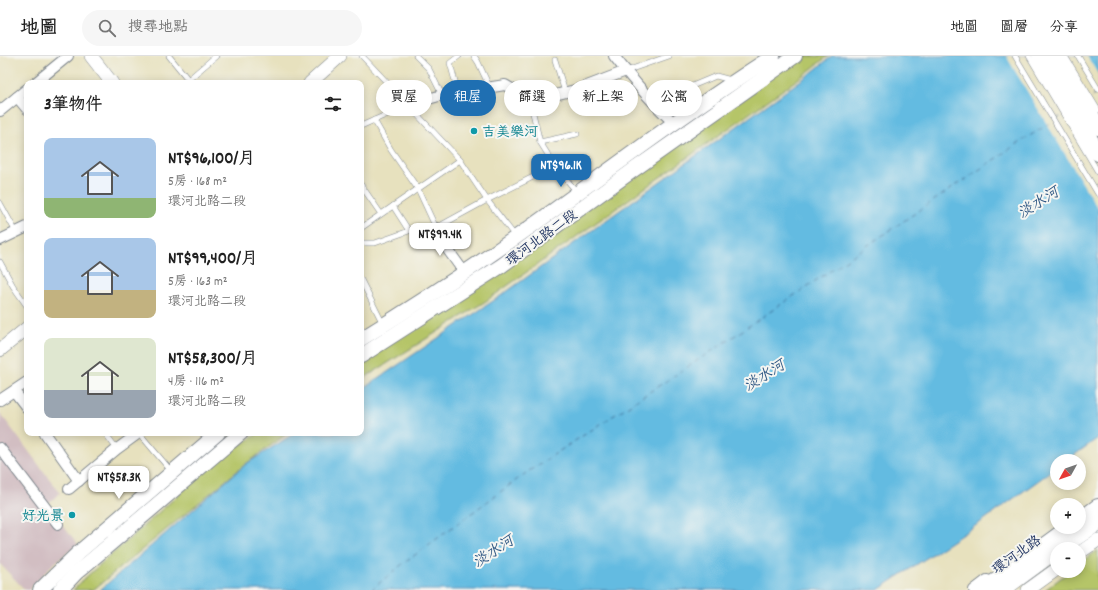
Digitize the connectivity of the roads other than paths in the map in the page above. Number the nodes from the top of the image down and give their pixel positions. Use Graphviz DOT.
graph roads {
  1 [pos="68,56"];
  2 [pos="91,56"];
  3 [pos="169,56"];
  4 [pos="216,56"];
  5 [pos="340,56"];
  6 [pos="362,56"];
  7 [pos="416,56"];
  8 [pos="459,56"];
  9 [pos="474,56"];
  10 [pos="614,56"];
  11 [pos="669,56"];
  12 [pos="773,56"];
  13 [pos="795,56"];
  14 [pos="1015,56"];
  15 [pos="1029,56"];
  16 [pos="1040,56"];
  17 [pos="1056,56"];
  18 [pos="1065,56"];
  19 [pos="1078,56"];
  20 [pos="653,59"];
  21 [pos="555,60"];
  22 [pos="626,71"];
  23 [pos="39,80"];
  24 [pos="110,80"];
  25 [pos="189,80"];
  26 [pos="191,80"];
  27 [pos="313,80"];
  28 [pos="385,80"];
  29 [pos="455,80"];
  30 [pos="486,80"];
  31 [pos="734,81"];
  32 [pos="702,82"];
  33 [pos="1098,89"];
  34 [pos="24,91"];
  35 [pos="440,91"];
  36 [pos="565,92"];
  37 [pos="560,93"];
  38 [pos="646,93"];
  39 [pos="17,97"];
  40 [pos="24,105"];
  41 [pos="1098,110"];
  42 [pos="0,111"];
  43 [pos="383,116"];
  44 [pos="418,116"];
  45 [pos="534,116"];
  46 [pos="666,116"];
  47 [pos="374,120"];
  48 [pos="674,123"];
  49 [pos="364,125"];
  50 [pos="1098,127"];
  51 [pos="577,134"];
  52 [pos="540,142"];
  53 [pos="1098,153"];
  54 [pos="460,160"];
  55 [pos="555,166"];
  56 [pos="1098,172"];
  57 [pos="364,189"];
  58 [pos="418,189"];
  59 [pos="577,192"];
  60 [pos="1098,194"];
  61 [pos="487,200"];
  62 [pos="0,203"];
  63 [pos="393,206"];
  64 [pos="381,214"];
  65 [pos="364,226"];
  66 [pos="24,228"];
  67 [pos="436,228"];
  68 [pos="16,232"];
  69 [pos="515,237"];
  70 [pos="0,240"];
  71 [pos="364,243"];
  72 [pos="0,262"];
  73 [pos="464,272"];
  74 [pos="364,286"];
  75 [pos="24,302"];
  76 [pos="384,325"];
  77 [pos="24,330"];
  78 [pos="364,338"];
  79 [pos="0,350"];
  80 [pos="364,354"];
  81 [pos="24,384"];
  82 [pos="14,390"];
  83 [pos="0,400"];
  84 [pos="24,404"];
  85 [pos="47,436"];
  86 [pos="107,436"];
  87 [pos="135,436"];
  88 [pos="141,436"];
  89 [pos="212,436"];
  90 [pos="236,436"];
  91 [pos="0,448"];
  92 [pos="117,449"];
  93 [pos="172,473"];
  94 [pos="79,481"];
  95 [pos="69,489"];
  96 [pos="1098,500"];
  97 [pos="1098,507"];
  98 [pos="1086,508"];
  99 [pos="1086,516"];
  100 [pos="1098,517"];
  101 [pos="1098,522"];
  102 [pos="58,524"];
  103 [pos="1050,534"];
  104 [pos="1061,534"];
  105 [pos="1098,535"];
  106 [pos="1098,540"];
  107 [pos="1068,542"];
  108 [pos="1086,543"];
  109 [pos="1086,548"];
  110 [pos="1050,553"];
  111 [pos="1050,567"];
  112 [pos="1050,574"];
  113 [pos="1003,582"];
  114 [pos="40,590"];
  115 [pos="60,590"];
  116 [pos="974,590"];
  117 [pos="984,590"];
  118 [pos="992,590"];
  119 [pos="1017,590"];
  120 [pos="1028,590"];
  1 -- 23 [label="street"];
  2 -- 24 [label="street"];
  3 -- 25 [label="lane"];
  4 -- 26 [label="lane"];
  5 -- 27 [label="street"];
  6 -- 28 [label="lane"];
  7 -- 35 [label="lane"];
  8 -- 29 [label="lane"];
  9 -- 30 [label="lane"];
  10 -- 22 [label="street"];
  11 -- 20 [label="lane"];
  12 -- 31 [label="main road, 環河北路二段"];
  13 -- 80 [label="main road, 環河北路二段"];
  14 -- 60 [label="lane"];
  15 -- 56 [label="lane"];
  16 -- 53 [label="main road"];
  17 -- 50 [label="main road"];
  18 -- 41 [label="lane"];
  19 -- 33 [label="lane"];
  20 -- 22 [label="lane"];
  21 -- 36 [label="lane"];
  22 -- 36 [label="street"];
  22 -- 38 [label="street"];
  31 -- 32 [label="lane"];
  31 -- 48 [label="main road, 環河北路二段"];
  34 -- 39 [label="street"];
  36 -- 37 [label="street"];
  39 -- 40 [label="street"];
  39 -- 42 [label="street"];
  43 -- 47 [label="lane"];
  44 -- 54 [label="lane"];
  45 -- 52 [label="lane"];
  46 -- 48 [label="street"];
  47 -- 49 [label="lane"];
  47 -- 58 [label="lane"];
  48 -- 59 [label="main road, 環河北路二段"];
  51 -- 52 [label="lane"];
  52 -- 55 [label="lane"];
  54 -- 58 [label="lane"];
  54 -- 61 [label="lane"];
  55 -- 59 [label="lane"];
  55 -- 61 [label="lane"];
  57 -- 64 [label="lane"];
  58 -- 63 [label="lane"];
  58 -- 67 [label="lane"];
  59 -- 69 [label="main road, 環河北路二段"];
  61 -- 67 [label="lane"];
  61 -- 69 [label="lane"];
  62 -- 68 [label="lane"];
  63 -- 64 [label="lane"];
  63 -- 71 [label="lane"];
  64 -- 65 [label="lane"];
  66 -- 68 [label="street"];
  67 -- 73 [label="street"];
  68 -- 70 [label="street"];
  69 -- 73 [label="main road, 環河北路二段"];
  72 -- 75 [label="lane"];
  73 -- 76 [label="main road, 環河北路二段"];
  74 -- 76 [label="lane"];
  76 -- 78 [label="main road, 環河北路二段"];
  77 -- 79 [label="street"];
  81 -- 82 [label="street"];
  82 -- 83 [label="street"];
  82 -- 84 [label="street"];
  85 -- 94 [label="street"];
  86 -- 92 [label="lane"];
  87 -- 92 [label="street"];
  88 -- 93 [label="lane"];
  89 -- 93 [label="main road"];
  90 -- 115 [label="main road"];
  91 -- 102 [label="street"];
  92 -- 94 [label="street"];
  93 -- 114 [label="main road"];
  94 -- 95 [label="street"];
  96 -- 98 [label="street"];
  97 -- 99 [label="main road"];
  100 -- 118 [label="street, 環河北路"];
  101 -- 107 [label="highway"];
  103 -- 116 [label="street, 環河北路"];
  104 -- 113 [label="main road"];
  105 -- 108 [label="highway"];
  106 -- 109 [label="street"];
  110 -- 113 [label="highway"];
  111 -- 119 [label="highway"];
  112 -- 120 [label="street"];
  113 -- 117 [label="main road"];
}
